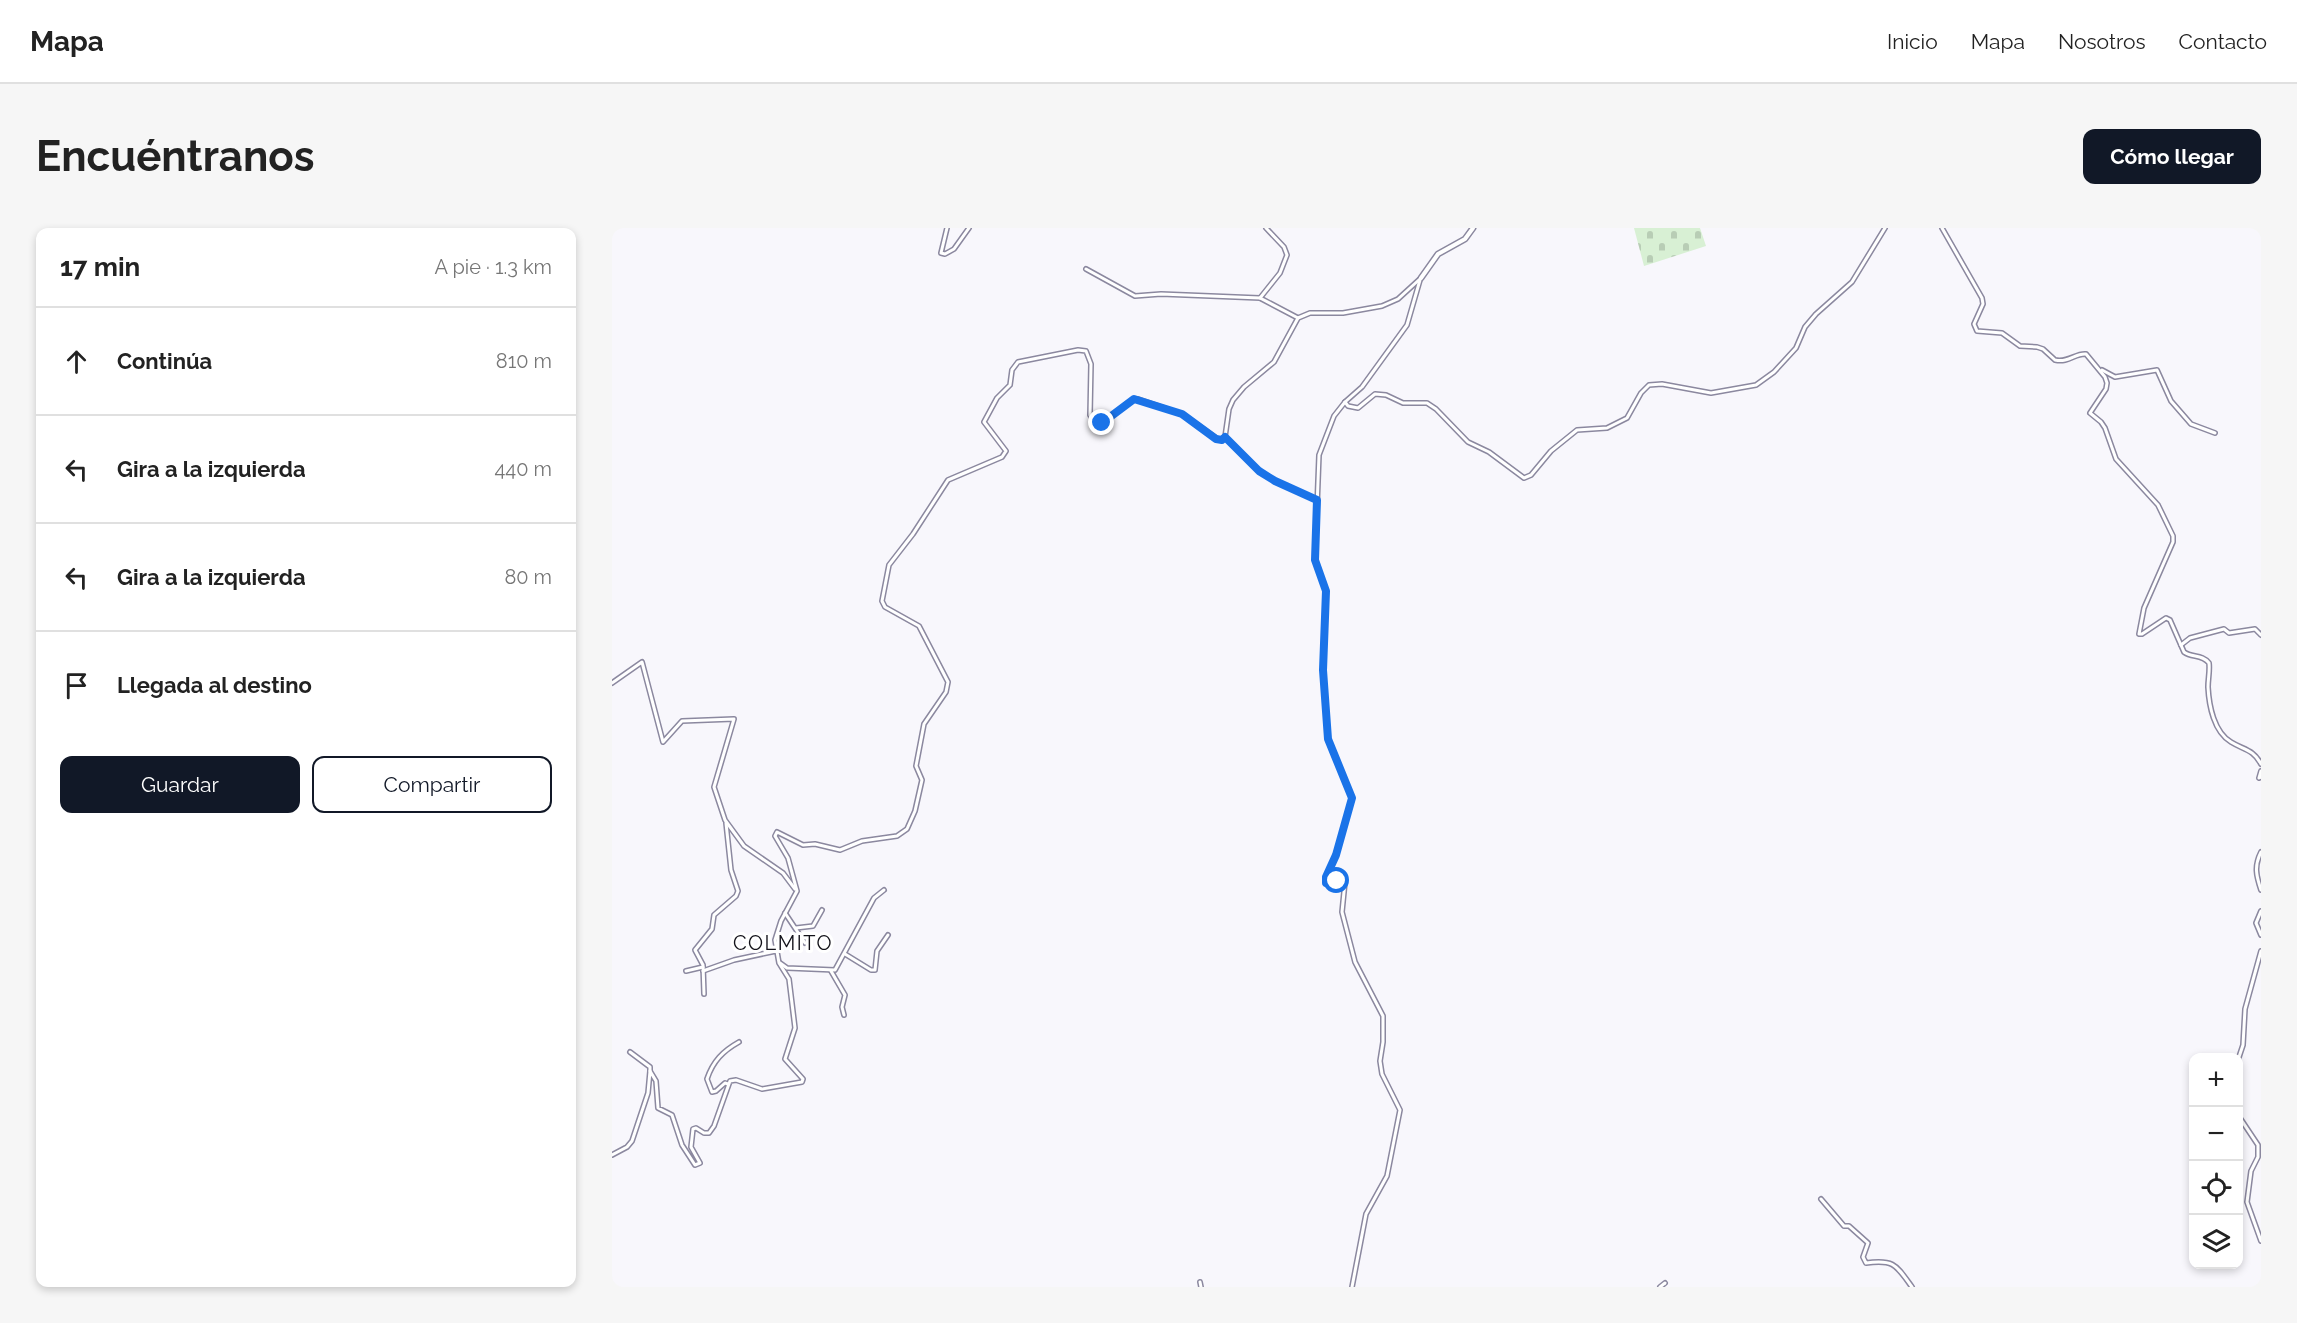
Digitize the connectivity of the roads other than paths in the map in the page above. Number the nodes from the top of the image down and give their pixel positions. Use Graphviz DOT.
graph roads {
  1 [pos="947,228"];
  2 [pos="969,228"];
  3 [pos="1266,228"];
  4 [pos="1473,228"];
  5 [pos="1885,228"];
  6 [pos="1942,228"];
  7 [pos="1086,269"];
  8 [pos="1421,278"];
  9 [pos="1260,298"];
  10 [pos="1298,318"];
  11 [pos="2098,368"];
  12 [pos="1345,402"];
  13 [pos="2215,433"];
  14 [pos="1225,437"];
  15 [pos="1317,500"];
  16 [pos="2261,635"];
  17 [pos="2181,645"];
  18 [pos="612,683"];
  19 [pos="2261,764"];
  20 [pos="2261,771"];
  21 [pos="2261,777"];
  22 [pos="725,820"];
  23 [pos="2261,852"];
  24 [pos="884,890"];
  25 [pos="2261,890"];
  26 [pos="797,891"];
  27 [pos="822,910"];
  28 [pos="2261,911"];
  29 [pos="785,913"];
  30 [pos="796,928"];
  31 [pos="888,935"];
  32 [pos="2261,935"];
  33 [pos="805,943"];
  34 [pos="776,951"];
  35 [pos="2261,951"];
  36 [pos="845,954"];
  37 [pos="779,963"];
  38 [pos="703,969"];
  39 [pos="686,971"];
  40 [pos="831,971"];
  41 [pos="704,994"];
  42 [pos="844,1015"];
  43 [pos="739,1042"];
  44 [pos="630,1052"];
  45 [pos="2240,1053"];
  46 [pos="650,1071"];
  47 [pos="728,1084"];
  48 [pos="2243,1122"];
  49 [pos="612,1155"];
  50 [pos="1821,1199"];
  51 [pos="2261,1241"];
  52 [pos="1665,1283"];
  53 [pos="1352,1287"];
  54 [pos="1660,1287"];
  55 [pos="1912,1287"];
  1 -- 2 [label="street"];
  3 -- 9 [label="street"];
  4 -- 8 [label="street"];
  5 -- 12 [label="street"];
  6 -- 11 [label="street"];
  7 -- 9 [label="street"];
  8 -- 10 [label="street"];
  8 -- 12 [label="street"];
  9 -- 10 [label="street"];
  10 -- 14 [label="street"];
  11 -- 13 [label="street"];
  11 -- 17 [label="street"];
  12 -- 15 [label="street"];
  14 -- 15 [label="street"];
  14 -- 26 [label="street"];
  15 -- 53 [label="street"];
  16 -- 17 [label="street"];
  17 -- 19 [label="street"];
  18 -- 22 [label="street"];
  20 -- 21 [label="street"];
  22 -- 26 [label="street"];
  22 -- 38 [label="street"];
  23 -- 25 [label="street"];
  24 -- 36 [label="street"];
  26 -- 29 [label="street"];
  27 -- 30 [label="street"];
  28 -- 32 [label="street"];
  29 -- 30 [label="street"];
  29 -- 34 [label="street"];
  30 -- 33 [label="street"];
  31 -- 36 [label="street"];
  34 -- 37 [label="street"];
  34 -- 38 [label="street"];
  35 -- 45 [label="street"];
  36 -- 40 [label="street"];
  37 -- 40 [label="street"];
  37 -- 47 [label="street"];
  38 -- 39 [label="street"];
  38 -- 41 [label="street"];
  40 -- 42 [label="street"];
  43 -- 47 [label="street"];
  44 -- 46 [label="street"];
  46 -- 47 [label="street"];
  46 -- 49 [label="street"];
  48 -- 51 [label="street"];
  50 -- 55 [label="street"];
  52 -- 54 [label="street"];
}
